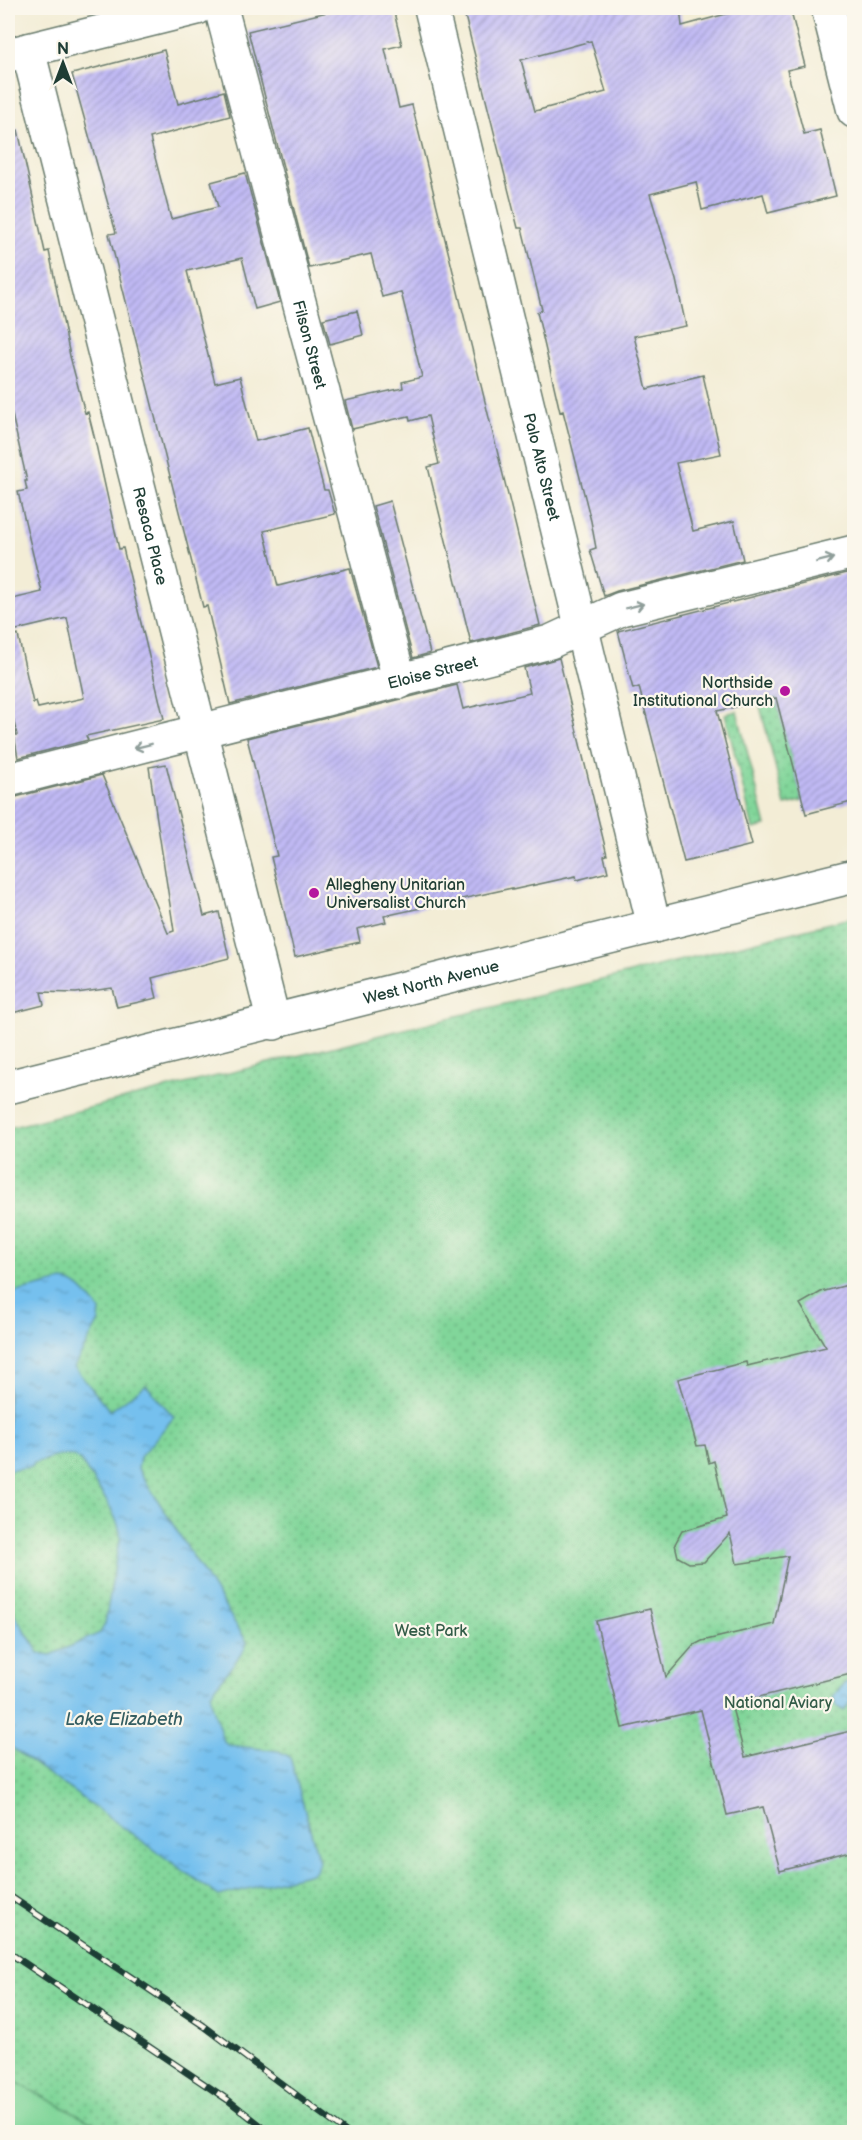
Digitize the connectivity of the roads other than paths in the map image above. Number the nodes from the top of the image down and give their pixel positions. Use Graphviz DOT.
graph roads {
  1 [pos="197,8"];
  2 [pos="221,8"];
  3 [pos="431,8"];
  4 [pos="828,8"];
  5 [pos="18,52"];
  6 [pos="855,111"];
  7 [pos="855,552"];
  8 [pos="582,629"];
  9 [pos="400,682"];
  10 [pos="200,732"];
  11 [pos="8,780"];
  12 [pos="855,876"];
  13 [pos="654,926"];
  14 [pos="274,1023"];
  15 [pos="8,1087"];
  1 -- 5 [label="street"];
  2 -- 9 [label="street, Filson Street"];
  3 -- 8 [label="street, Palo Alto Street"];
  4 -- 6 [label="street"];
  5 -- 10 [label="street, Resaca Place"];
  8 -- 7 [label="street, Eloise Street, one-way"];
  8 -- 9 [label="street, Eloise Street"];
  8 -- 13 [label="street, Palo Alto Street"];
  9 -- 10 [label="street, Eloise Street"];
  10 -- 11 [label="street, Eloise Street, one-way"];
  10 -- 14 [label="street, Resaca Place"];
  12 -- 13 [label="street, West North Avenue"];
  13 -- 14 [label="street, West North Avenue"];
  14 -- 15 [label="street, West North Avenue"];
}
